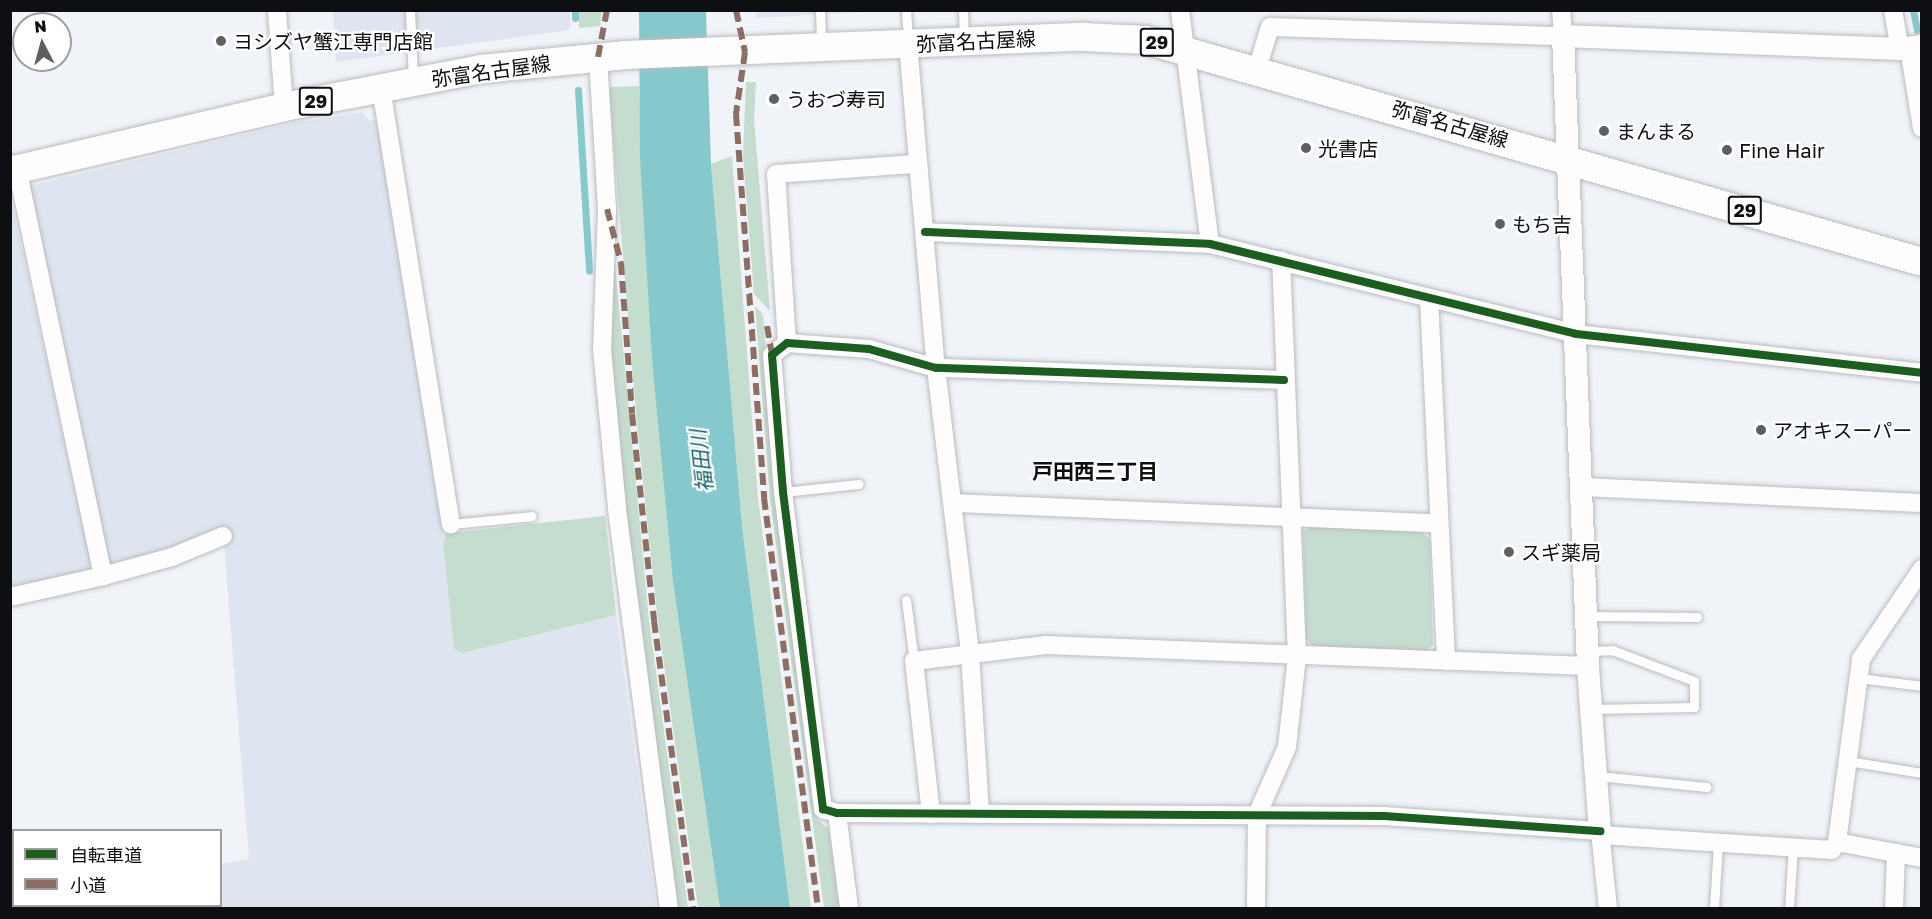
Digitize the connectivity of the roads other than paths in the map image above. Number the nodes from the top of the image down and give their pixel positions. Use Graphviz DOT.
graph roads {
  1 [pos="276,10"];
  2 [pos="410,10"];
  3 [pos="820,10"];
  4 [pos="906,10"];
  5 [pos="963,10"];
  6 [pos="1180,10"];
  7 [pos="1561,10"];
  8 [pos="1893,10"];
  9 [pos="1563,36"];
  10 [pos="964,42"];
  11 [pos="908,44"];
  12 [pos="821,48"];
  13 [pos="1184,48"];
  14 [pos="1910,48"];
  15 [pos="612,56"];
  16 [pos="1257,69"];
  17 [pos="413,82"];
  18 [pos="381,88"];
  19 [pos="284,107"];
  20 [pos="1922,128"];
  21 [pos="1569,158"];
  22 [pos="916,164"];
  23 [pos="14,170"];
  24 [pos="925,232"];
  25 [pos="1210,244"];
  26 [pos="1281,260"];
  27 [pos="1922,262"];
  28 [pos="1429,298"];
  29 [pos="1576,334"];
  30 [pos="787,343"];
  31 [pos="936,368"];
  32 [pos="1922,373"];
  33 [pos="1284,380"];
  34 [pos="858,484"];
  35 [pos="1581,487"];
  36 [pos="783,492"];
  37 [pos="954,503"];
  38 [pos="1922,503"];
  39 [pos="532,516"];
  40 [pos="1294,517"];
  41 [pos="1438,523"];
  42 [pos="451,524"];
  43 [pos="223,536"];
  44 [pos="1922,569"];
  45 [pos="103,576"];
  46 [pos="10,597"];
  47 [pos="906,600"];
  48 [pos="1586,616"];
  49 [pos="1697,617"];
  50 [pos="970,654"];
  51 [pos="1297,656"];
  52 [pos="1588,659"];
  53 [pos="1446,661"];
  54 [pos="914,662"];
  55 [pos="1859,678"];
  56 [pos="1922,686"];
  57 [pos="1591,709"];
  58 [pos="1848,761"];
  59 [pos="1922,773"];
  60 [pos="1596,776"];
  61 [pos="1706,787"];
  62 [pos="837,813"];
  63 [pos="931,814"];
  64 [pos="980,814"];
  65 [pos="1257,815"];
  66 [pos="1600,833"];
  67 [pos="1837,842"];
  68 [pos="1718,843"];
  69 [pos="1793,848"];
  70 [pos="1896,853"];
  71 [pos="1922,858"];
  72 [pos="669,909"];
  73 [pos="849,909"];
  74 [pos="1256,909"];
  75 [pos="1608,909"];
  76 [pos="1714,909"];
  77 [pos="1789,909"];
  78 [pos="1894,909"];
  1 -- 19 [label="street"];
  2 -- 17 [label="lane"];
  3 -- 12 [label="lane"];
  4 -- 11 [label="lane"];
  5 -- 10 [label="lane"];
  6 -- 13 [label="street"];
  7 -- 9 [label="street"];
  8 -- 14 [label="street"];
  9 -- 14 [label="street"];
  9 -- 16 [label="street"];
  9 -- 21 [label="street"];
  10 -- 11 [label="main road, 弥富名古屋線 / 29"];
  10 -- 13 [label="main road, 弥富名古屋線 / 29"];
  11 -- 12 [label="main road, 弥富名古屋線 / 29"];
  11 -- 22 [label="street"];
  12 -- 15 [label="main road, 弥富名古屋線 / 29"];
  13 -- 16 [label="main road, 弥富名古屋線 / 29"];
  13 -- 25 [label="street"];
  14 -- 20 [label="street"];
  15 -- 17 [label="main road, 弥富名古屋線 / 29"];
  15 -- 72 [label="street"];
  16 -- 21 [label="main road, 弥富名古屋線 / 29"];
  17 -- 18 [label="main road, 弥富名古屋線 / 29"];
  18 -- 19 [label="main road, 弥富名古屋線 / 29"];
  18 -- 42 [label="street"];
  19 -- 23 [label="main road, 弥富名古屋線 / 29"];
  21 -- 27 [label="main road, 弥富名古屋線 / 29"];
  21 -- 29 [label="street"];
  22 -- 24 [label="street"];
  22 -- 30 [label="street"];
  23 -- 45 [label="street"];
  24 -- 25 [label="street"];
  24 -- 31 [label="street"];
  25 -- 26 [label="street"];
  26 -- 28 [label="street"];
  26 -- 33 [label="street"];
  28 -- 29 [label="street"];
  28 -- 41 [label="street"];
  29 -- 32 [label="street"];
  29 -- 35 [label="street"];
  30 -- 31 [label="street"];
  30 -- 36 [label="street"];
  31 -- 33 [label="street"];
  31 -- 37 [label="street"];
  33 -- 40 [label="street"];
  34 -- 36 [label="lane"];
  35 -- 38 [label="street"];
  35 -- 48 [label="street"];
  36 -- 62 [label="street"];
  37 -- 40 [label="street"];
  37 -- 50 [label="street"];
  39 -- 42 [label="lane"];
  40 -- 41 [label="street"];
  40 -- 51 [label="street"];
  41 -- 53 [label="street"];
  43 -- 45 [label="street"];
  44 -- 55 [label="street"];
  45 -- 46 [label="street"];
  47 -- 54 [label="lane"];
  48 -- 49 [label="lane"];
  48 -- 52 [label="street"];
  50 -- 51 [label="street"];
  50 -- 54 [label="street"];
  50 -- 64 [label="street"];
  51 -- 53 [label="street"];
  51 -- 65 [label="street"];
  52 -- 53 [label="street"];
  52 -- 57 [label="street"];
  52 -- 57 [label="lane"];
  54 -- 63 [label="street"];
  55 -- 56 [label="lane"];
  55 -- 58 [label="street"];
  57 -- 60 [label="street"];
  58 -- 59 [label="lane"];
  58 -- 67 [label="street"];
  60 -- 61 [label="lane"];
  60 -- 66 [label="street"];
  62 -- 63 [label="street"];
  62 -- 73 [label="street"];
  63 -- 64 [label="street"];
  64 -- 65 [label="street"];
  65 -- 66 [label="street"];
  65 -- 74 [label="street"];
  66 -- 68 [label="street"];
  66 -- 75 [label="street"];
  67 -- 69 [label="street"];
  67 -- 70 [label="street"];
  68 -- 69 [label="street"];
  68 -- 76 [label="lane"];
  69 -- 77 [label="lane"];
  70 -- 71 [label="street"];
  70 -- 78 [label="street"];
}
